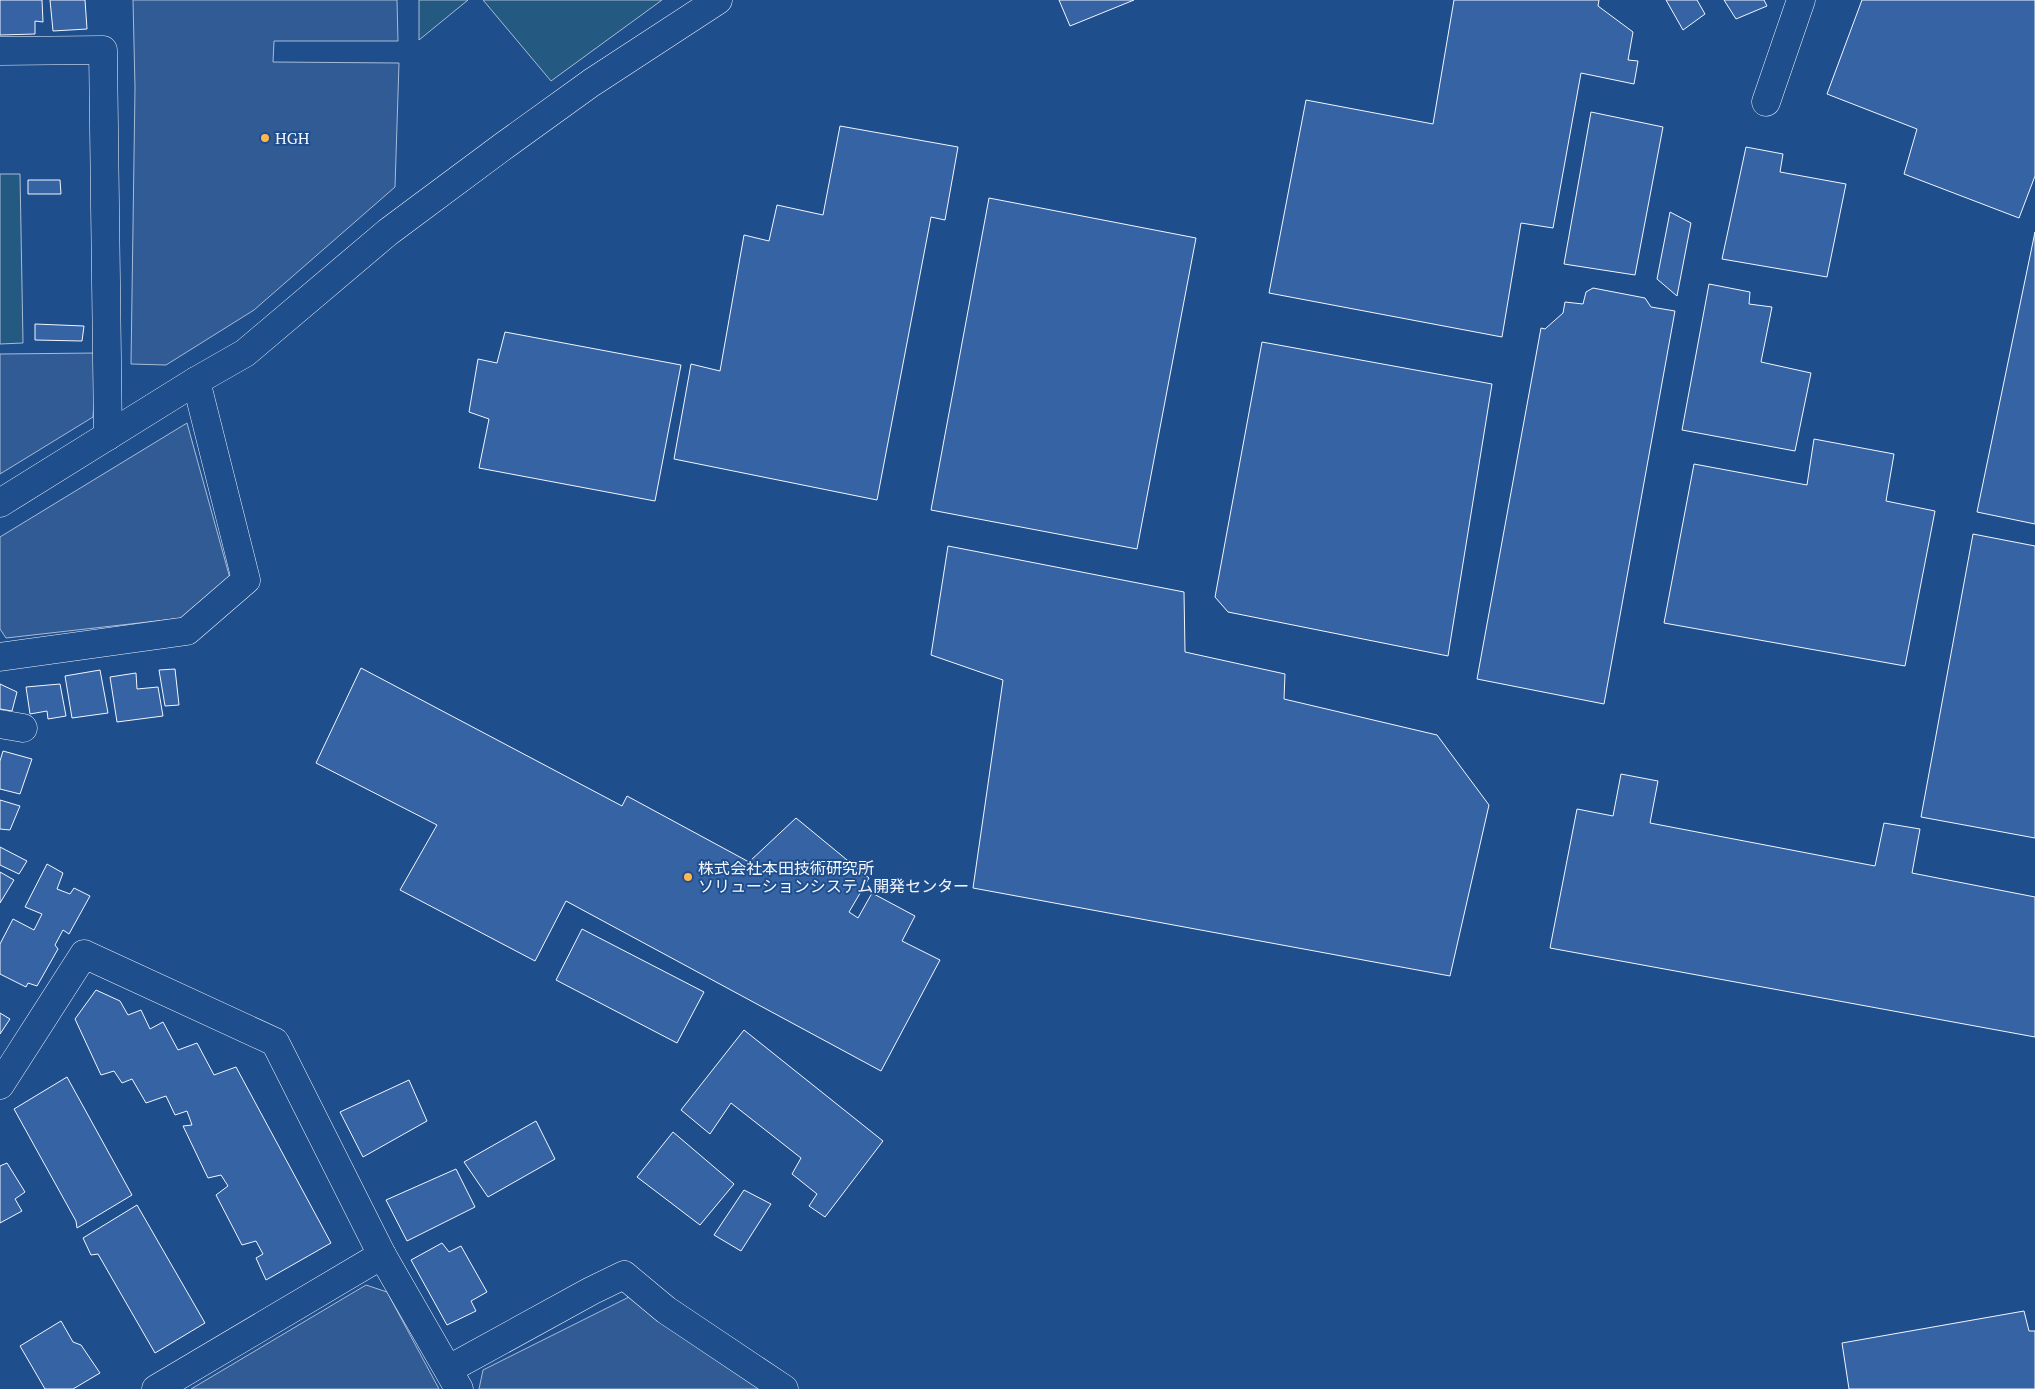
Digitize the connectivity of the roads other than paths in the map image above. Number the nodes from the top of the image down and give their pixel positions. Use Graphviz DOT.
graph roads {
  1 [pos="718,0"];
  2 [pos="1801,0"];
  3 [pos="0,51"];
  4 [pos="1766,102"];
  5 [pos="196,381"];
  6 [pos="108,436"];
  7 [pos="0,503"];
  8 [pos="0,657"];
  9 [pos="0,1085"];
  10 [pos="382,1256"];
  11 [pos="454,1379"];
  12 [pos="156,1389"];
  13 [pos="784,1389"];
  1 -- 5 [label="street"];
  2 -- 4 [label="street"];
  3 -- 6 [label="street"];
  5 -- 6 [label="street"];
  5 -- 8 [label="street"];
  6 -- 7 [label="street"];
  9 -- 10 [label="street"];
  10 -- 11 [label="street"];
  10 -- 12 [label="street"];
  11 -- 13 [label="street"];
}
